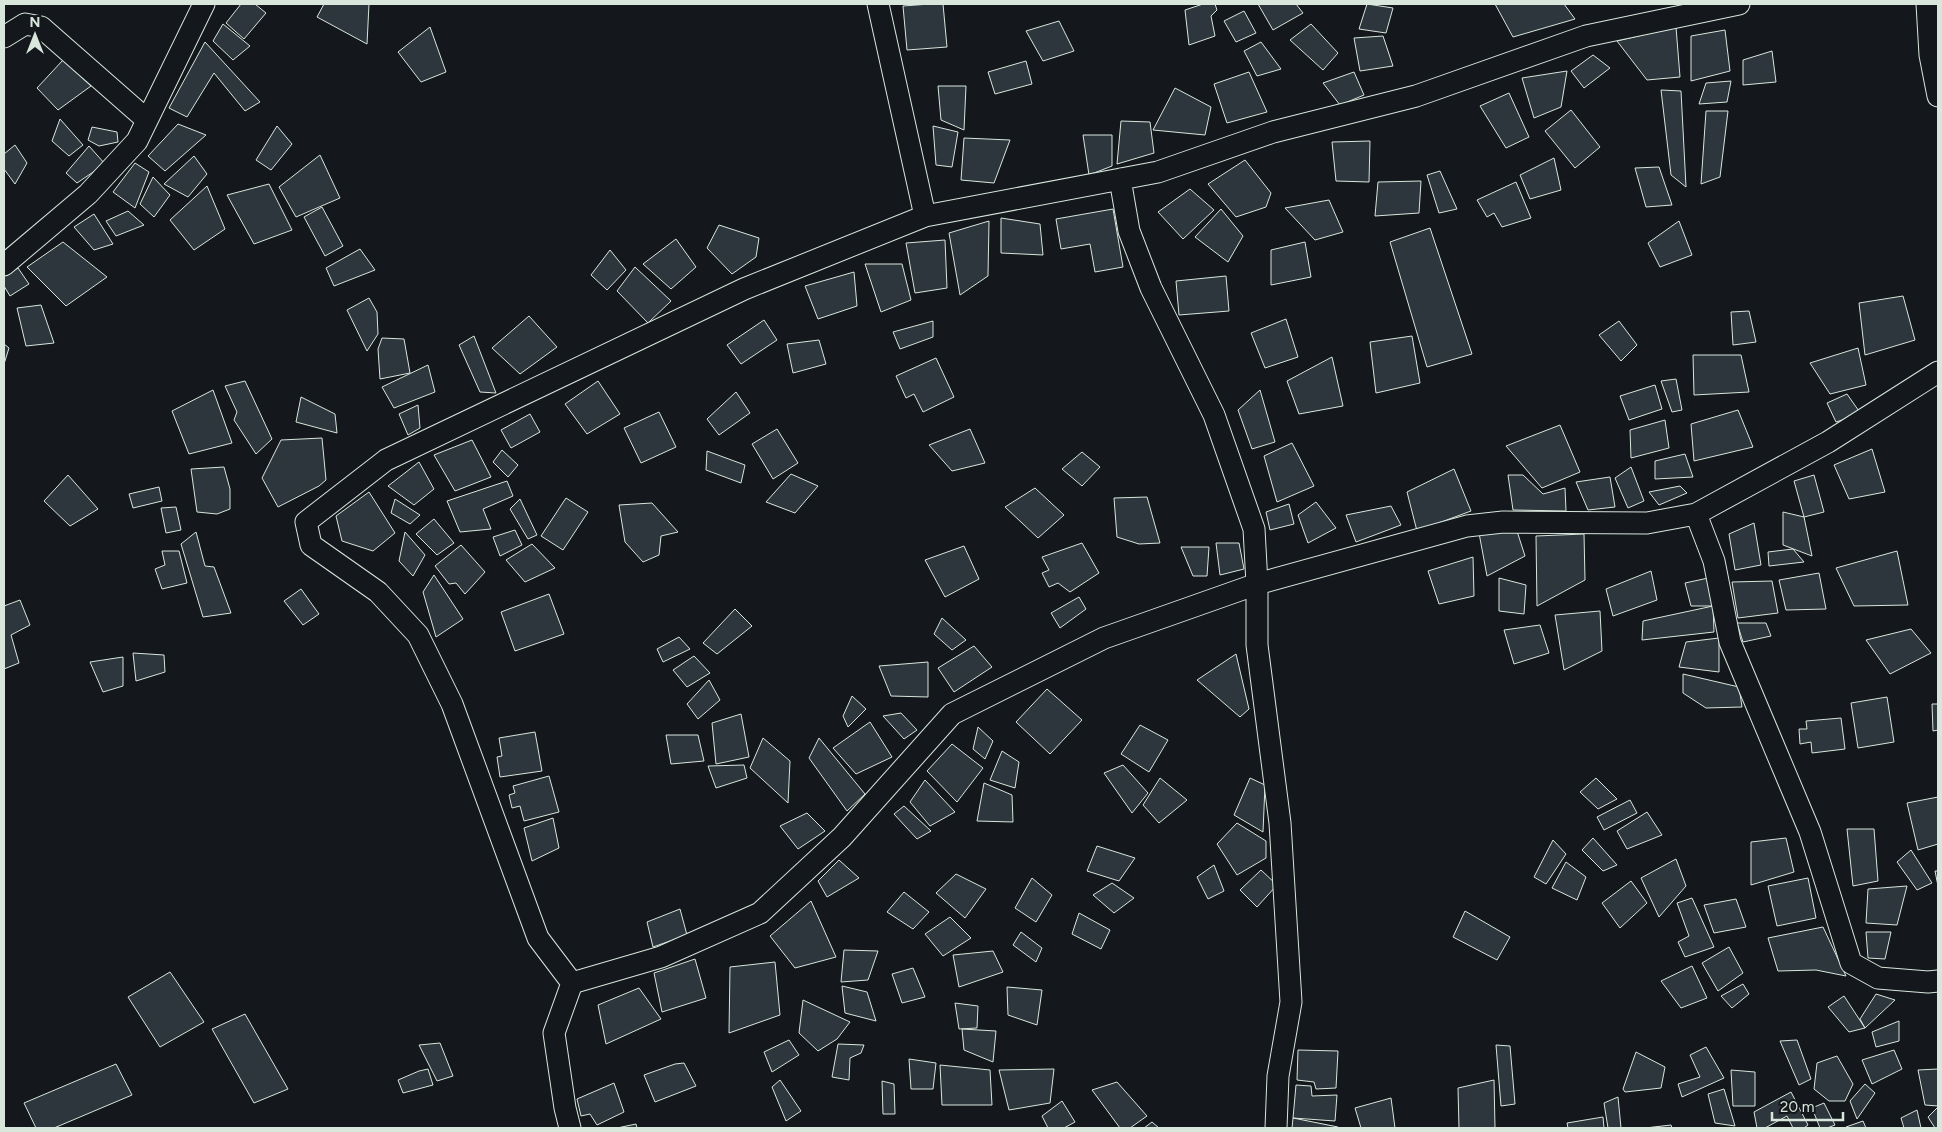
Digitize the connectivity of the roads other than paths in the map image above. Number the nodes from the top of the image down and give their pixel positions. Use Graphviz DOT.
graph roads {
  1 [pos="204,4"];
  2 [pos="878,4"];
  3 [pos="1739,4"];
  4 [pos="1928,4"];
  5 [pos="4,37"];
  6 [pos="1938,96"];
  7 [pos="147,120"];
  8 [pos="1120,179"];
  9 [pos="925,216"];
  10 [pos="4,264"];
  11 [pos="1938,372"];
  12 [pos="1696,514"];
  13 [pos="1257,584"];
  14 [pos="1938,981"];
  15 [pos="572,983"];
  16 [pos="570,1128"];
  17 [pos="1276,1128"];
  1 -- 7 [label="street"];
  2 -- 9 [label="street"];
  3 -- 8 [label="street"];
  4 -- 6 [label="street"];
  5 -- 7 [label="street"];
  7 -- 10 [label="street"];
  8 -- 9 [label="street"];
  8 -- 13 [label="street"];
  9 -- 15 [label="street"];
  11 -- 12 [label="street"];
  12 -- 13 [label="street"];
  12 -- 14 [label="street"];
  13 -- 15 [label="street"];
  13 -- 17 [label="street"];
  15 -- 16 [label="street"];
}
